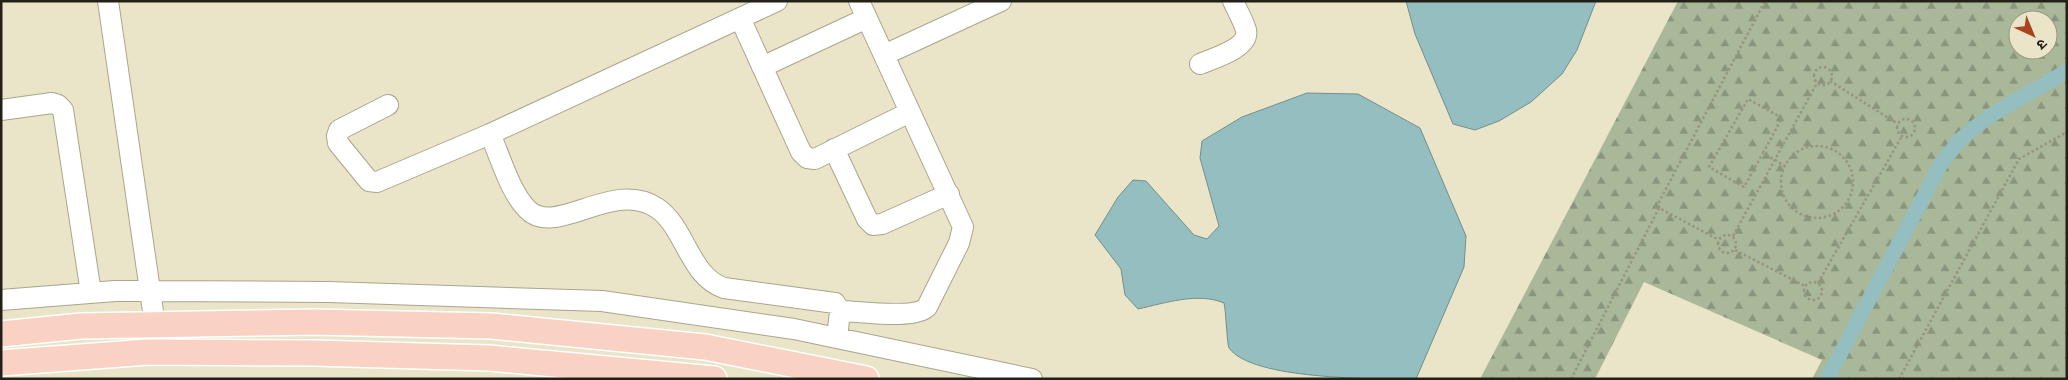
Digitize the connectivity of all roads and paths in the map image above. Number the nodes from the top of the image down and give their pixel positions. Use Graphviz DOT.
graph roads {
  1 [pos="108,1"];
  2 [pos="777,1"];
  3 [pos="1001,1"];
  4 [pos="1232,1"];
  5 [pos="1765,1"];
  6 [pos="863,10"];
  7 [pos="740,18"];
  8 [pos="884,55"];
  9 [pos="1200,64"];
  10 [pos="762,67"];
  11 [pos="1830,81"];
  12 [pos="1817,83"];
  13 [pos="388,105"];
  14 [pos="1,110"];
  15 [pos="910,112"];
  16 [pos="1898,124"];
  17 [pos="2067,132"];
  18 [pos="490,134"];
  19 [pos="1902,136"];
  20 [pos="834,149"];
  21 [pos="1763,153"];
  22 [pos="1774,159"];
  23 [pos="1785,166"];
  24 [pos="949,194"];
  25 [pos="1659,208"];
  26 [pos="1732,236"];
  27 [pos="1719,240"];
  28 [pos="1734,250"];
  29 [pos="1818,283"];
  30 [pos="1804,286"];
  31 [pos="149,291"];
  32 [pos="91,293"];
  33 [pos="1,300"];
  34 [pos="840,311"];
  35 [pos="155,325"];
  36 [pos="1,334"];
  37 [pos="836,338"];
  38 [pos="1,363"];
  39 [pos="620,374"];
  40 [pos="714,379"];
  41 [pos="866,379"];
  42 [pos="1032,379"];
  43 [pos="1571,379"];
  44 [pos="1899,379"];
  1 -- 31 [label="lane"];
  2 -- 7 [label="lane"];
  3 -- 8 [label="lane"];
  4 -- 9 [label="lane"];
  5 -- 25 [label="path"];
  6 -- 8 [label="lane"];
  6 -- 10 [label="lane"];
  7 -- 10 [label="lane"];
  7 -- 18 [label="lane"];
  8 -- 15 [label="lane"];
  10 -- 20 [label="lane"];
  11 -- 12 [label="path"];
  11 -- 12 [label="path"];
  11 -- 16 [label="path"];
  12 -- 22 [label="path"];
  13 -- 18 [label="lane"];
  14 -- 32 [label="lane"];
  15 -- 20 [label="lane"];
  15 -- 24 [label="lane"];
  16 -- 19 [label="path"];
  16 -- 19 [label="path"];
  17 -- 44 [label="path"];
  18 -- 34 [label="lane"];
  19 -- 29 [label="path"];
  20 -- 24 [label="lane"];
  21 -- 21 [label="path"];
  21 -- 22 [label="path"];
  22 -- 23 [label="path"];
  22 -- 26 [label="path"];
  23 -- 23 [label="path"];
  24 -- 34 [label="lane"];
  25 -- 27 [label="path"];
  25 -- 43 [label="path"];
  26 -- 27 [label="path"];
  26 -- 28 [label="path"];
  27 -- 28 [label="path"];
  28 -- 30 [label="path"];
  29 -- 30 [label="path"];
  29 -- 30 [label="path"];
  31 -- 32 [label="lane"];
  31 -- 35 [label="lane"];
  31 -- 37 [label="lane"];
  32 -- 33 [label="lane"];
  34 -- 37 [label="lane"];
  35 -- 36 [label="main road"];
  35 -- 41 [label="main road"];
  37 -- 42 [label="lane"];
  38 -- 39 [label="main road"];
  39 -- 40 [label="main road"];
}
